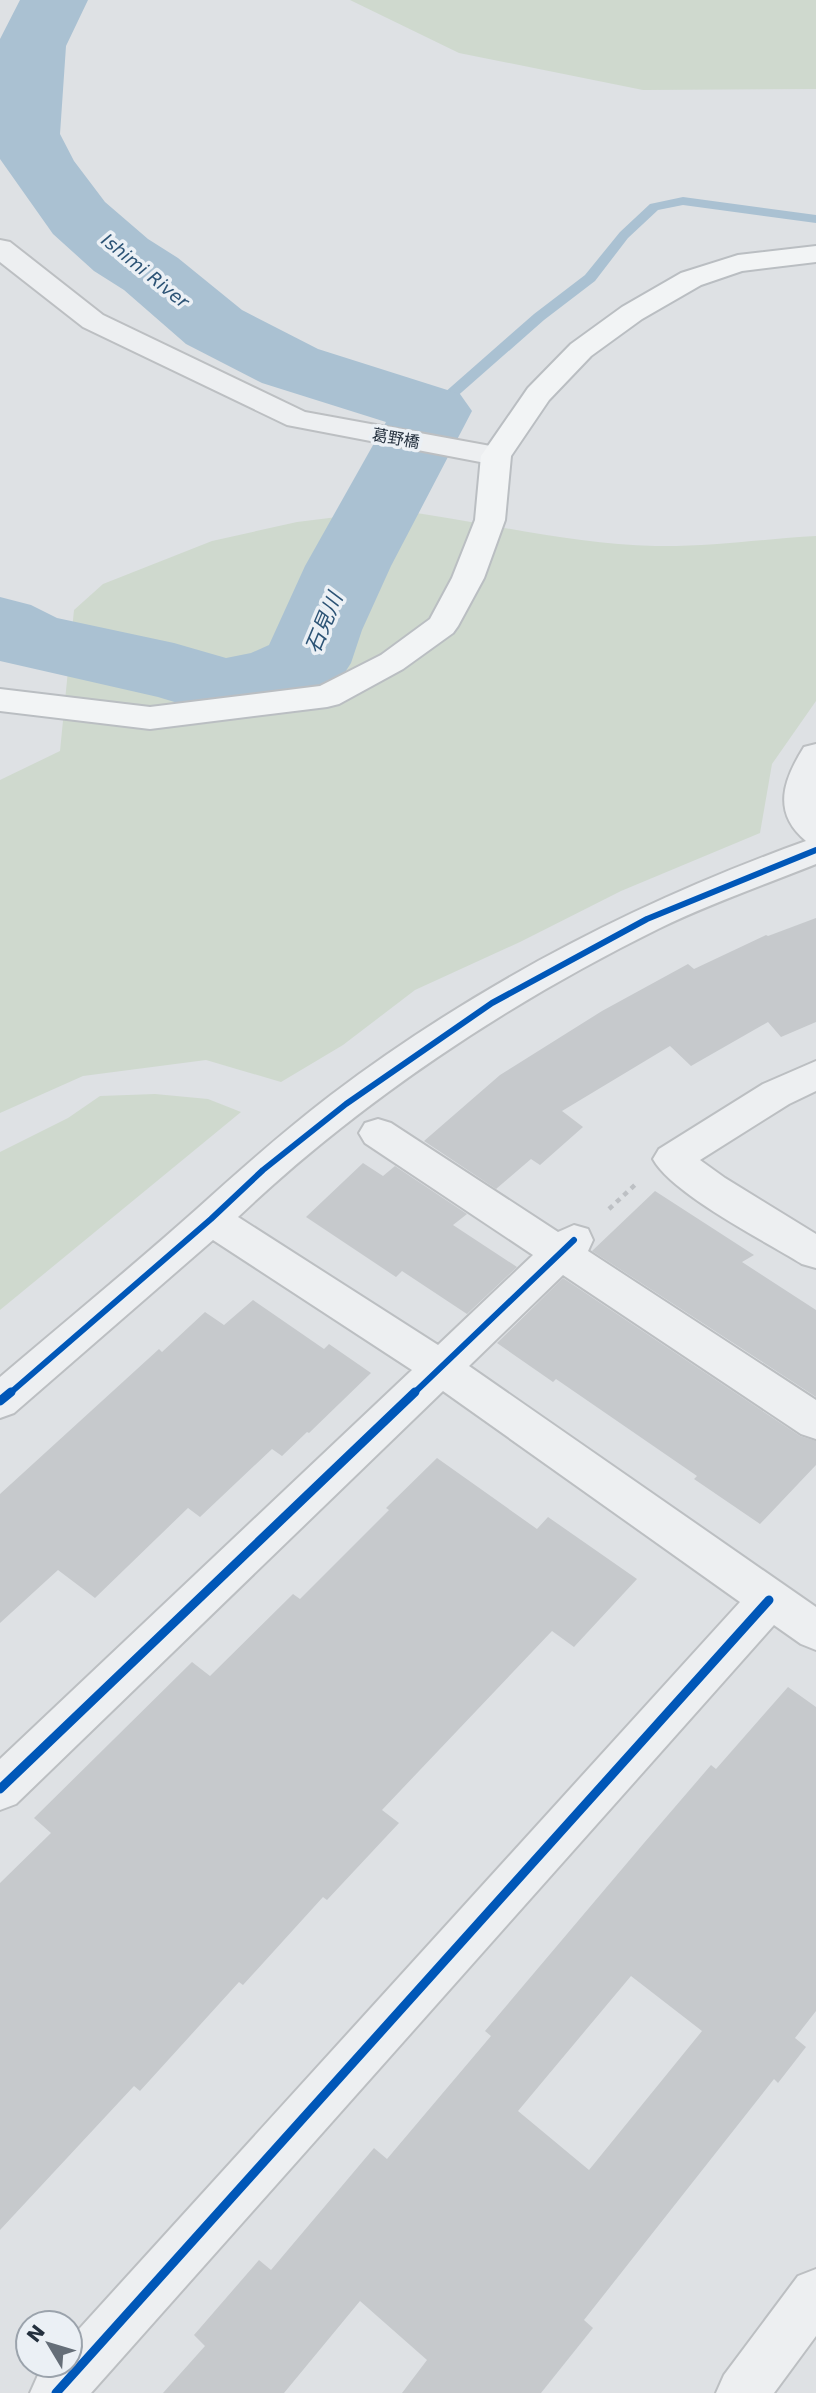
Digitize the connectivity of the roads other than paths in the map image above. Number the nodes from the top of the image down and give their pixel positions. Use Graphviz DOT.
graph roads {
  1 [pos="0,248"];
  2 [pos="816,254"];
  3 [pos="496,456"];
  4 [pos="0,701"];
  5 [pos="816,755"];
  6 [pos="816,832"];
  7 [pos="816,850"];
  8 [pos="816,1075"];
  9 [pos="378,1133"];
  10 [pos="211,1219"];
  11 [pos="568,1247"];
  12 [pos="816,1253"];
  13 [pos="442,1368"];
  14 [pos="0,1401"];
  15 [pos="816,1422"];
  16 [pos="769,1600"];
  17 [pos="816,1631"];
  18 [pos="0,1789"];
  19 [pos="816,2294"];
  20 [pos="55,2393"];
  21 [pos="742,2393"];
  1 -- 3 [label="street, 葛野橋"];
  2 -- 3 [label="main road"];
  3 -- 4 [label="main road"];
  5 -- 6 [label="street"];
  7 -- 10 [label="street"];
  8 -- 12 [label="street"];
  9 -- 11 [label="street"];
  10 -- 13 [label="street"];
  10 -- 14 [label="street"];
  11 -- 13 [label="street"];
  11 -- 15 [label="street"];
  13 -- 16 [label="street"];
  13 -- 18 [label="street"];
  16 -- 17 [label="street"];
  16 -- 20 [label="street"];
  19 -- 21 [label="street"];
}
